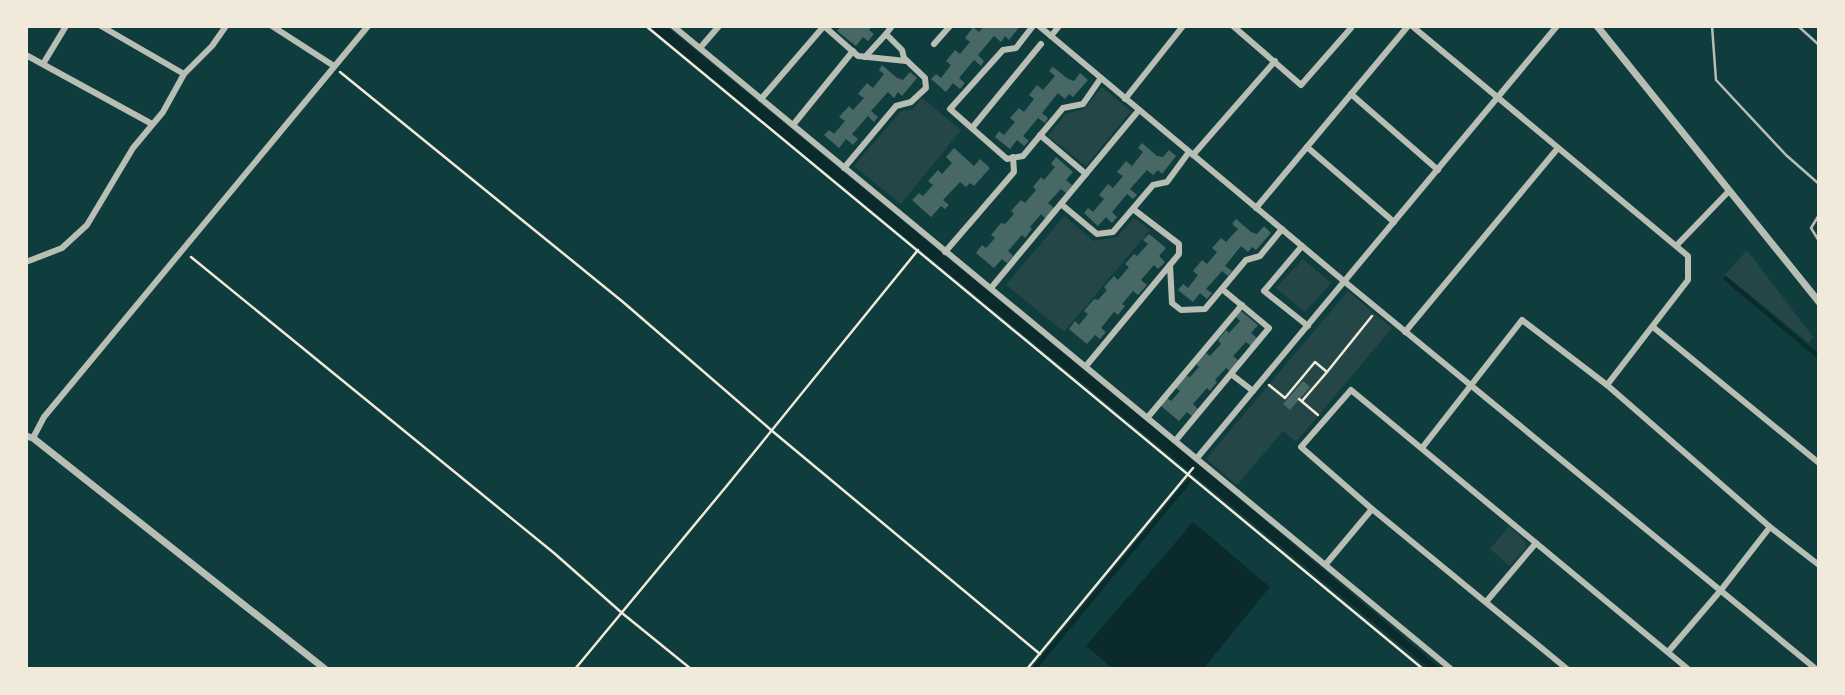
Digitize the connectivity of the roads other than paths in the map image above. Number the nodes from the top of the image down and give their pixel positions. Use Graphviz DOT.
graph roads {
  1 [pos="66,26"];
  2 [pos="101,26"];
  3 [pos="226,26"];
  4 [pos="272,26"];
  5 [pos="368,26"];
  6 [pos="673,26"];
  7 [pos="719,26"];
  8 [pos="824,26"];
  9 [pos="892,26"];
  10 [pos="950,26"];
  11 [pos="1033,26"];
  12 [pos="1039,26"];
  13 [pos="1059,26"];
  14 [pos="1183,26"];
  15 [pos="1233,26"];
  16 [pos="1248,26"];
  17 [pos="1410,26"];
  18 [pos="1557,26"];
  19 [pos="1597,26"];
  20 [pos="1712,26"];
  21 [pos="1798,26"];
  22 [pos="1350,28"];
  23 [pos="1242,33"];
  24 [pos="886,34"];
  25 [pos="1051,36"];
  26 [pos="934,44"];
  27 [pos="1041,44"];
  28 [pos="1819,45"];
  29 [pos="700,48"];
  30 [pos="853,51"];
  31 [pos="26,55"];
  32 [pos="865,57"];
  33 [pos="908,61"];
  34 [pos="1275,61"];
  35 [pos="43,64"];
  36 [pos="334,66"];
  37 [pos="184,74"];
  38 [pos="1101,78"];
  39 [pos="1351,94"];
  40 [pos="761,99"];
  41 [pos="1125,99"];
  42 [pos="1499,99"];
  43 [pos="1139,110"];
  44 [pos="152,124"];
  45 [pos="793,125"];
  46 [pos="972,128"];
  47 [pos="1040,135"];
  48 [pos="1307,147"];
  49 [pos="1558,148"];
  50 [pos="1191,153"];
  51 [pos="1013,157"];
  52 [pos="844,168"];
  53 [pos="1438,170"];
  54 [pos="1086,174"];
  55 [pos="1819,184"];
  56 [pos="1729,191"];
  57 [pos="1061,204"];
  58 [pos="1256,208"];
  59 [pos="1133,209"];
  60 [pos="1819,215"];
  61 [pos="1394,222"];
  62 [pos="1282,229"];
  63 [pos="1819,241"];
  64 [pos="1676,245"];
  65 [pos="1301,246"];
  66 [pos="945,252"];
  67 [pos="26,262"];
  68 [pos="1170,265"];
  69 [pos="1345,282"];
  70 [pos="991,288"];
  71 [pos="1222,289"];
  72 [pos="1819,302"];
  73 [pos="1242,305"];
  74 [pos="1308,326"];
  75 [pos="1653,327"];
  76 [pos="1405,331"];
  77 [pos="1086,366"];
  78 [pos="1231,374"];
  79 [pos="1607,385"];
  80 [pos="1472,386"];
  81 [pos="1253,391"];
  82 [pos="1148,417"];
  83 [pos="30,437"];
  84 [pos="1176,440"];
  85 [pos="1422,448"];
  86 [pos="1197,458"];
  87 [pos="1819,463"];
  88 [pos="1372,509"];
  89 [pos="1770,527"];
  90 [pos="1536,543"];
  91 [pos="1326,564"];
  92 [pos="1819,565"];
  93 [pos="1721,590"];
  94 [pos="1486,602"];
  95 [pos="1668,652"];
  96 [pos="325,669"];
  97 [pos="1451,669"];
  98 [pos="1567,669"];
  99 [pos="1688,669"];
  100 [pos="1816,669"];
  1 -- 35 [label="street"];
  2 -- 37 [label="street"];
  3 -- 37 [label="street"];
  4 -- 36 [label="street"];
  5 -- 36 [label="street"];
  6 -- 29 [label="street"];
  7 -- 29 [label="street"];
  8 -- 30 [label="street"];
  8 -- 40 [label="street"];
  9 -- 24 [label="street"];
  10 -- 26 [label="street"];
  11 -- 46 [label="street"];
  12 -- 25 [label="street"];
  13 -- 25 [label="street"];
  14 -- 41 [label="street"];
  15 -- 23 [label="street"];
  16 -- 23 [label="street"];
  17 -- 39 [label="street"];
  17 -- 42 [label="street"];
  18 -- 42 [label="street"];
  19 -- 56 [label="street"];
  20 -- 55 [label="lane"];
  21 -- 28 [label="lane"];
  22 -- 34 [label="street"];
  23 -- 34 [label="street"];
  24 -- 32 [label="street"];
  24 -- 33 [label="street"];
  25 -- 38 [label="street"];
  27 -- 46 [label="street"];
  29 -- 40 [label="street"];
  30 -- 32 [label="street"];
  30 -- 45 [label="street"];
  31 -- 35 [label="street"];
  32 -- 33 [label="street"];
  33 -- 52 [label="street"];
  34 -- 50 [label="street"];
  35 -- 44 [label="street"];
  36 -- 83 [label="street"];
  37 -- 44 [label="street"];
  38 -- 41 [label="street"];
  38 -- 47 [label="street"];
  39 -- 48 [label="street"];
  39 -- 53 [label="street"];
  40 -- 45 [label="street"];
  41 -- 43 [label="street"];
  42 -- 49 [label="street"];
  42 -- 53 [label="street"];
  43 -- 50 [label="street"];
  43 -- 54 [label="street"];
  44 -- 67 [label="street"];
  45 -- 52 [label="street"];
  46 -- 51 [label="street"];
  47 -- 51 [label="street"];
  47 -- 54 [label="street"];
  48 -- 58 [label="street"];
  48 -- 61 [label="street"];
  49 -- 64 [label="street"];
  49 -- 76 [label="street"];
  50 -- 58 [label="street"];
  50 -- 59 [label="street"];
  51 -- 66 [label="street"];
  52 -- 66 [label="street"];
  53 -- 61 [label="street"];
  54 -- 57 [label="street"];
  56 -- 64 [label="street"];
  56 -- 72 [label="street"];
  57 -- 59 [label="street"];
  57 -- 70 [label="street"];
  58 -- 62 [label="street"];
  59 -- 68 [label="street"];
  60 -- 63 [label="lane"];
  61 -- 69 [label="street"];
  62 -- 65 [label="street"];
  62 -- 71 [label="street"];
  64 -- 75 [label="street"];
  65 -- 69 [label="street"];
  65 -- 74 [label="street"];
  66 -- 70 [label="street"];
  68 -- 71 [label="street"];
  68 -- 77 [label="street"];
  69 -- 74 [label="street"];
  69 -- 76 [label="street"];
  70 -- 77 [label="street"];
  71 -- 73 [label="street"];
  73 -- 78 [label="street"];
  73 -- 82 [label="street"];
  74 -- 81 [label="street"];
  75 -- 79 [label="street"];
  75 -- 87 [label="street"];
  76 -- 80 [label="street"];
  77 -- 82 [label="street"];
  78 -- 81 [label="street"];
  78 -- 84 [label="street"];
  79 -- 80 [label="street"];
  79 -- 89 [label="street"];
  80 -- 85 [label="street"];
  80 -- 93 [label="street"];
  81 -- 86 [label="street"];
  82 -- 84 [label="street"];
  83 -- 96 [label="street"];
  84 -- 86 [label="street"];
  85 -- 88 [label="street"];
  85 -- 90 [label="street"];
  86 -- 91 [label="street"];
  88 -- 91 [label="street"];
  88 -- 94 [label="street"];
  89 -- 92 [label="street"];
  89 -- 93 [label="street"];
  90 -- 94 [label="street"];
  90 -- 95 [label="street"];
  91 -- 97 [label="street"];
  93 -- 95 [label="street"];
  93 -- 100 [label="street"];
  94 -- 98 [label="street"];
  95 -- 99 [label="street"];
}
